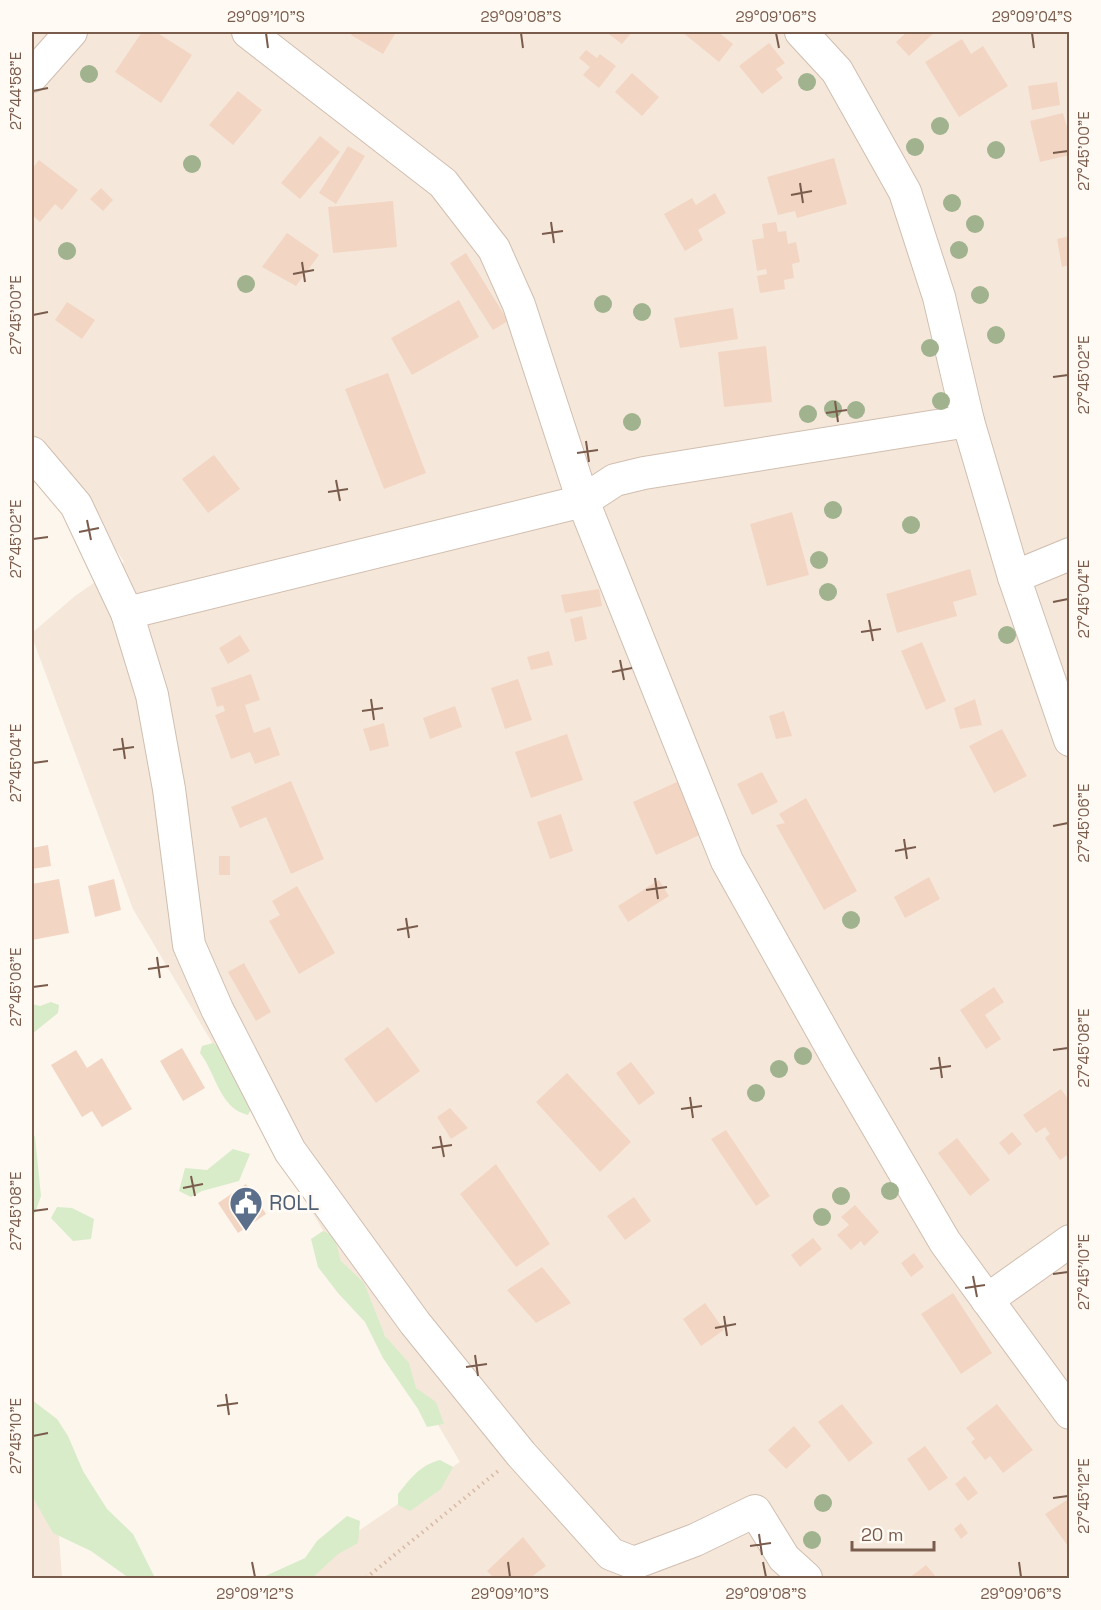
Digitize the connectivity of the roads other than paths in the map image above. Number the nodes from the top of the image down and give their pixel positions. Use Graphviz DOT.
graph roads {
  1 [pos="70,32"];
  2 [pos="248,32"];
  3 [pos="801,32"];
  4 [pos="32,76"];
  5 [pos="968,421"];
  6 [pos="32,453"];
  7 [pos="583,501"];
  8 [pos="1070,554"];
  9 [pos="1014,577"];
  10 [pos="127,613"];
  11 [pos="1070,740"];
  12 [pos="1070,1241"];
  13 [pos="987,1300"];
  14 [pos="1070,1413"];
  15 [pos="617,1568"];
  16 [pos="806,1578"];
  1 -- 4 [label="street"];
  2 -- 7 [label="street"];
  3 -- 5 [label="street"];
  5 -- 7 [label="street"];
  5 -- 9 [label="street"];
  6 -- 10 [label="street"];
  7 -- 10 [label="street"];
  7 -- 13 [label="street"];
  8 -- 9 [label="street"];
  9 -- 11 [label="street"];
  10 -- 15 [label="street"];
  12 -- 13 [label="street"];
  13 -- 14 [label="street"];
  15 -- 16 [label="street"];
}
